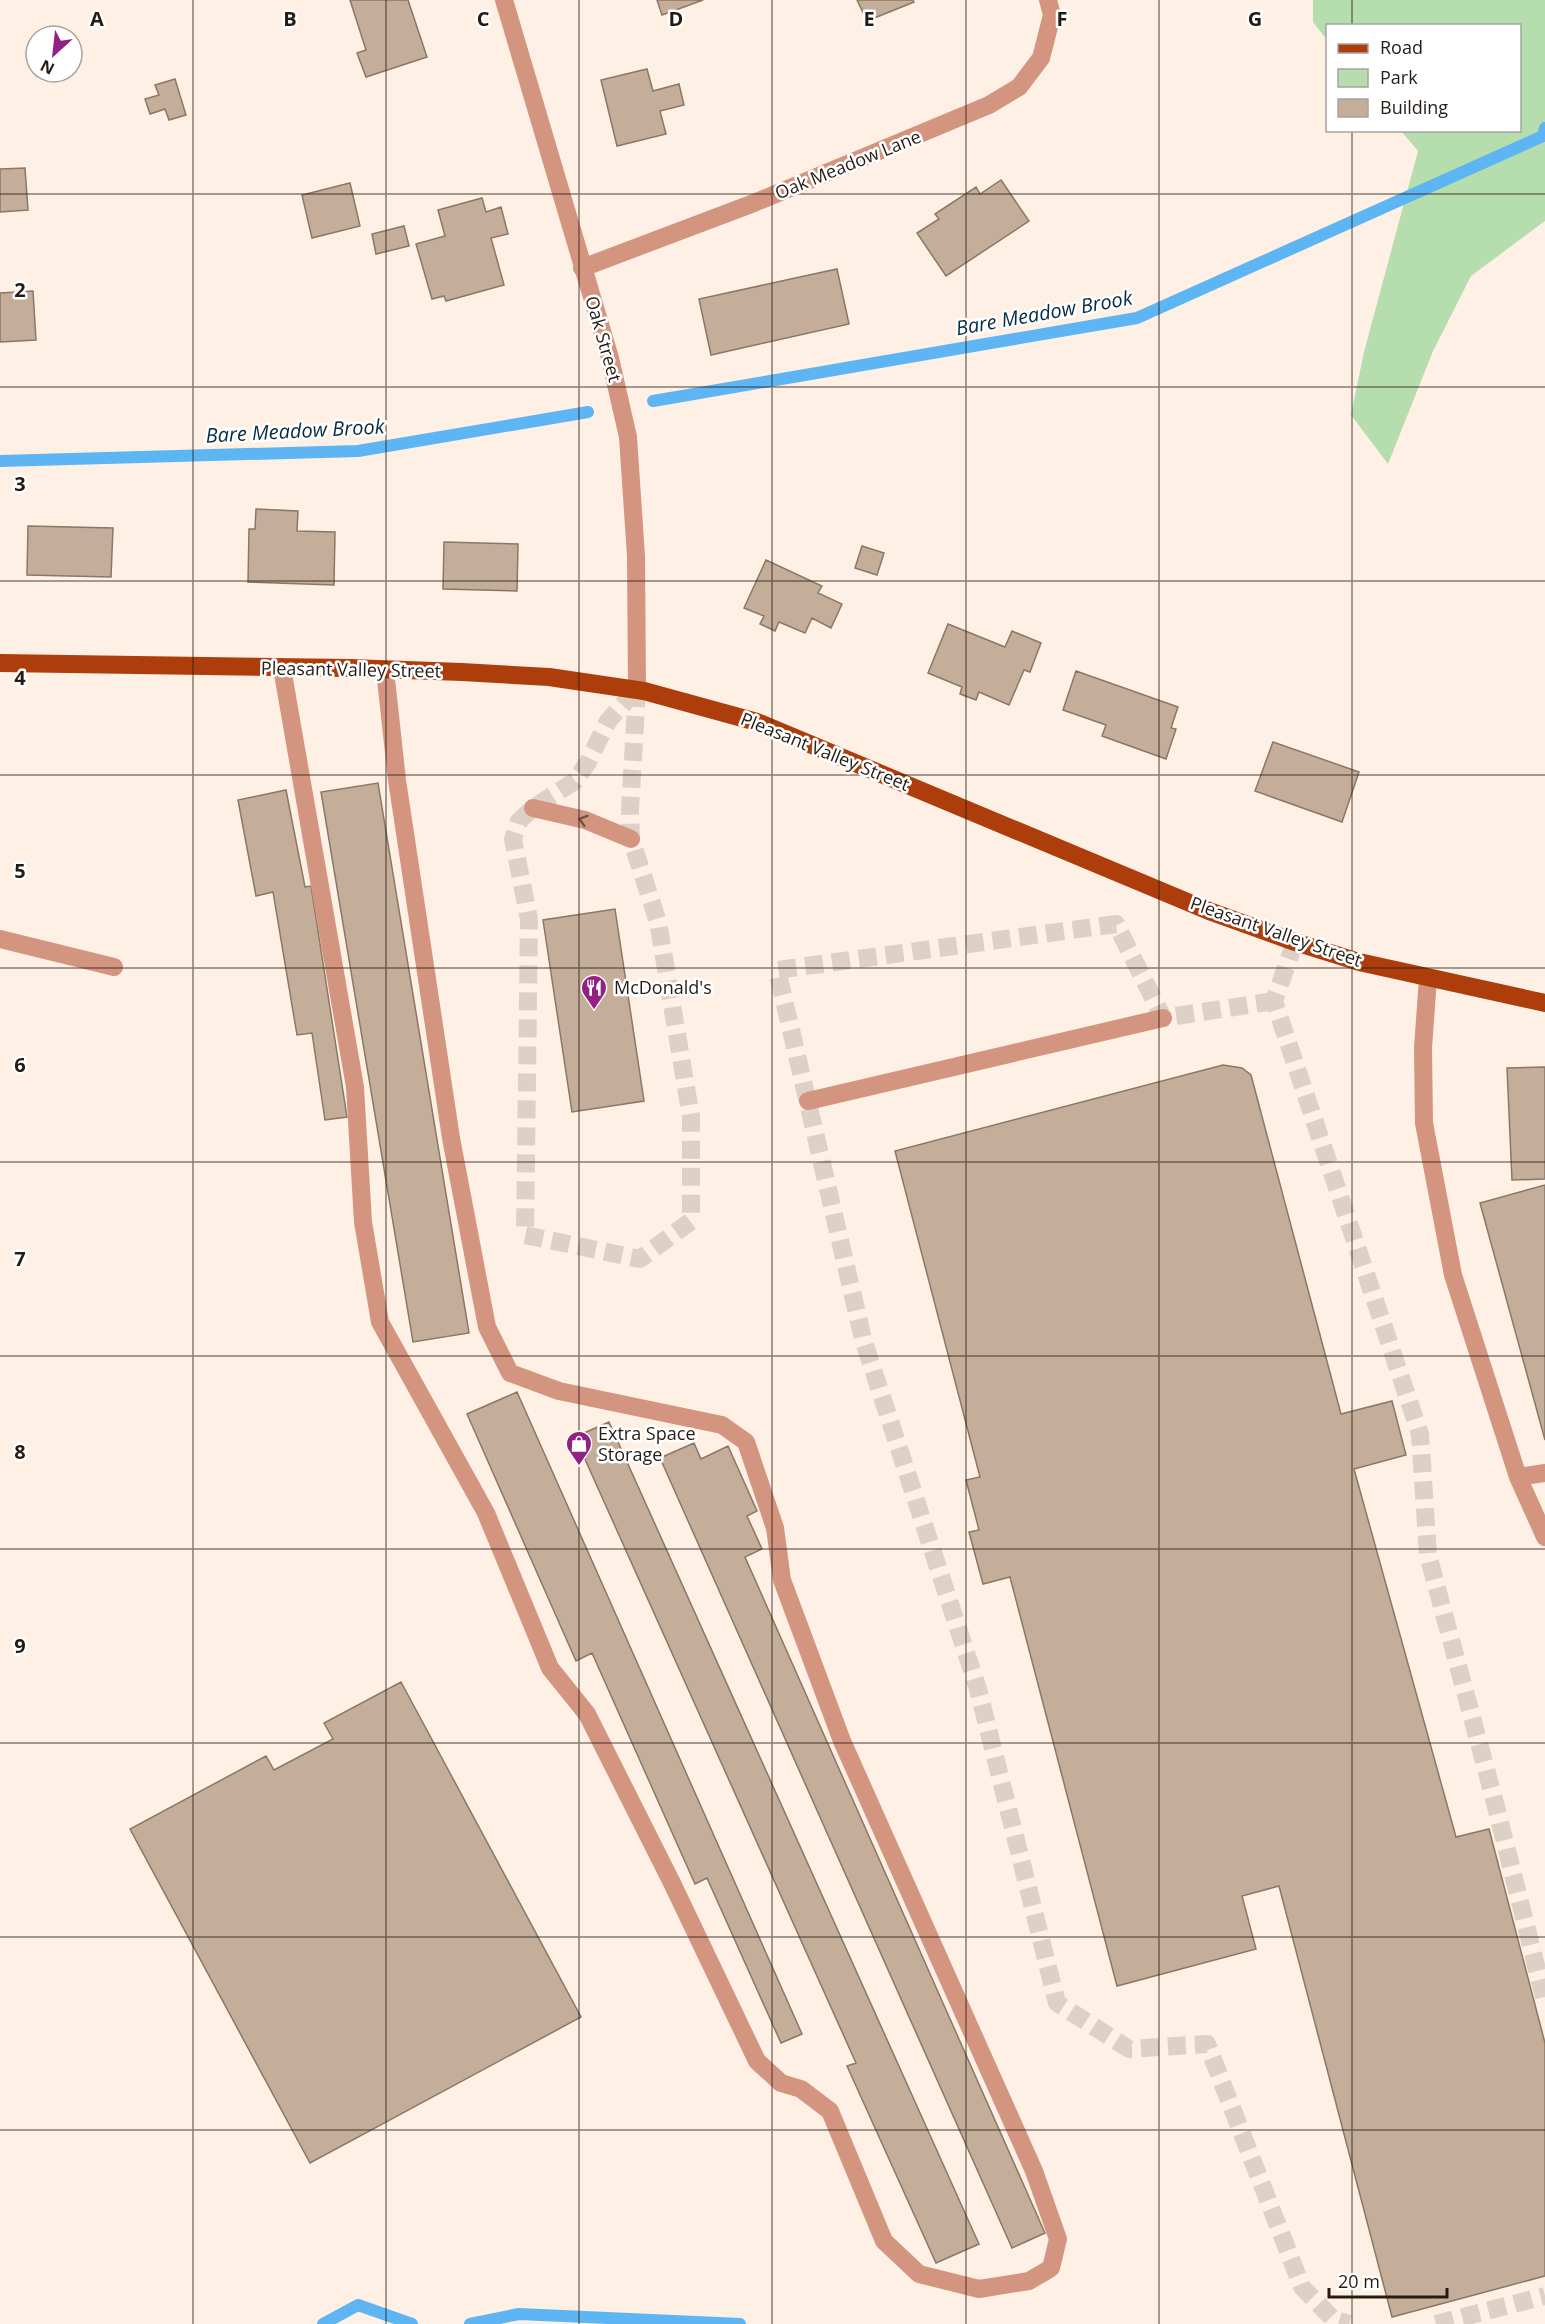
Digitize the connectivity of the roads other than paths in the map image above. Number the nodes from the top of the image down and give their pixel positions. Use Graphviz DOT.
graph roads {
  1 [pos="504,0"];
  2 [pos="1047,0"];
  3 [pos="582,268"];
  4 [pos="0,663"];
  5 [pos="282,668"];
  6 [pos="385,670"];
  7 [pos="637,689"];
  8 [pos="533,808"];
  9 [pos="631,839"];
  10 [pos="0,939"];
  11 [pos="114,967"];
  12 [pos="1428,978"];
  13 [pos="1545,1003"];
  14 [pos="1163,1018"];
  15 [pos="808,1101"];
  16 [pos="1545,1473"];
  17 [pos="1518,1477"];
  18 [pos="1545,1537"];
  1 -- 3 [label="street, Oak Street"];
  2 -- 3 [label="street, Oak Meadow Lane"];
  3 -- 7 [label="street, Oak Street"];
  4 -- 5 [label="main road, Pleasant Valley Street"];
  5 -- 6 [label="main road, Pleasant Valley Street"];
  5 -- 6 [label="street"];
  6 -- 7 [label="main road, Pleasant Valley Street"];
  7 -- 12 [label="main road, Pleasant Valley Street"];
  9 -- 8 [label="street, one-way"];
  10 -- 11 [label="street"];
  12 -- 13 [label="main road, Pleasant Valley Street"];
  12 -- 17 [label="street"];
  14 -- 15 [label="street"];
  16 -- 17 [label="street"];
  17 -- 18 [label="street"];
}
